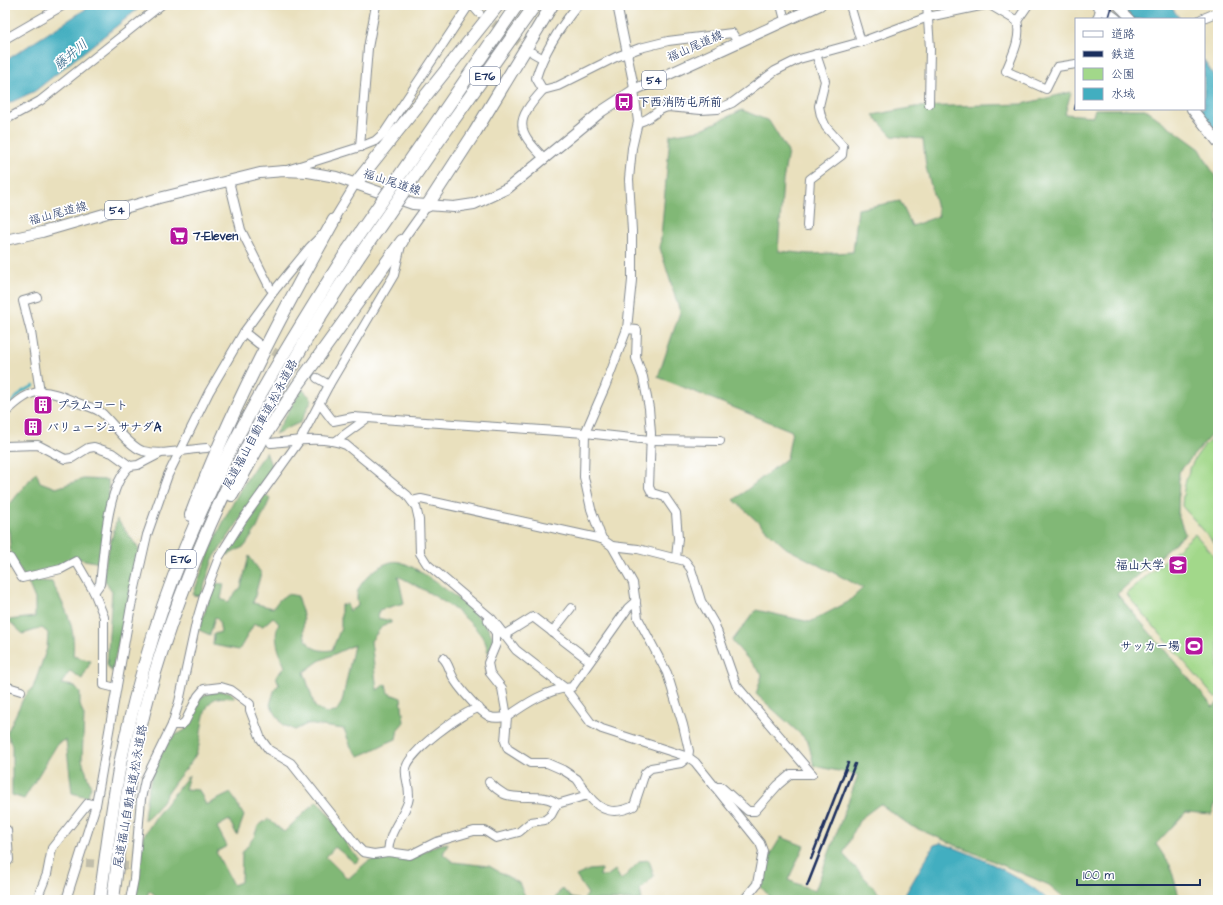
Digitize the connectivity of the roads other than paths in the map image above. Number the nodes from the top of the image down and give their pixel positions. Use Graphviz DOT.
graph roads {
  1 [pos="64,5"];
  2 [pos="161,5"];
  3 [pos="376,5"];
  4 [pos="469,5"];
  5 [pos="472,5"];
  6 [pos="498,5"];
  7 [pos="517,5"];
  8 [pos="535,5"];
  9 [pos="552,5"];
  10 [pos="578,5"];
  11 [pos="617,5"];
  12 [pos="781,5"];
  13 [pos="820,5"];
  14 [pos="850,5"];
  15 [pos="927,5"];
  16 [pos="986,5"];
  17 [pos="990,5"];
  18 [pos="1028,5"];
  19 [pos="1117,5"];
  20 [pos="1099,6"];
  21 [pos="1218,12"];
  22 [pos="479,13"];
  23 [pos="928,17"];
  24 [pos="1097,18"];
  25 [pos="1115,18"];
  26 [pos="1130,18"];
  27 [pos="1203,18"];
  28 [pos="785,20"];
  29 [pos="1017,21"];
  30 [pos="5,39"];
  31 [pos="738,42"];
  32 [pos="861,42"];
  33 [pos="627,52"];
  34 [pos="533,53"];
  35 [pos="816,54"];
  36 [pos="542,58"];
  37 [pos="1075,64"];
  38 [pos="543,90"];
  39 [pos="634,90"];
  40 [pos="929,104"];
  41 [pos="1193,110"];
  42 [pos="5,120"];
  43 [pos="638,122"];
  44 [pos="1218,142"];
  45 [pos="360,147"];
  46 [pos="545,159"];
  47 [pos="284,171"];
  48 [pos="229,181"];
  49 [pos="356,183"];
  50 [pos="427,206"];
  51 [pos="334,220"];
  52 [pos="807,226"];
  53 [pos="5,240"];
  54 [pos="402,241"];
  55 [pos="274,292"];
  56 [pos="37,298"];
  57 [pos="627,329"];
  58 [pos="244,332"];
  59 [pos="260,344"];
  60 [pos="317,378"];
  61 [pos="329,385"];
  62 [pos="40,392"];
  63 [pos="320,404"];
  64 [pos="5,412"];
  65 [pos="366,419"];
  66 [pos="585,433"];
  67 [pos="300,440"];
  68 [pos="650,440"];
  69 [pos="336,441"];
  70 [pos="720,441"];
  71 [pos="271,443"];
  72 [pos="5,446"];
  73 [pos="207,448"];
  74 [pos="182,450"];
  75 [pos="142,451"];
  76 [pos="161,453"];
  77 [pos="134,466"];
  78 [pos="412,501"];
  79 [pos="602,539"];
  80 [pos="612,546"];
  81 [pos="676,558"];
  82 [pos="5,559"];
  83 [pos="94,592"];
  84 [pos="636,601"];
  85 [pos="164,608"];
  86 [pos="571,608"];
  87 [pos="486,614"];
  88 [pos="552,632"];
  89 [pos="504,634"];
  90 [pos="163,648"];
  91 [pos="443,658"];
  92 [pos="590,661"];
  93 [pos="5,686"];
  94 [pos="116,688"];
  95 [pos="565,688"];
  96 [pos="21,691"];
  97 [pos="479,708"];
  98 [pos="507,717"];
  99 [pos="172,725"];
  100 [pos="688,757"];
  101 [pos="489,782"];
  102 [pos="715,787"];
  103 [pos="588,795"];
  104 [pos="557,804"];
  105 [pos="96,805"];
  106 [pos="5,829"];
  107 [pos="388,852"];
  108 [pos="5,866"];
  109 [pos="40,900"];
  110 [pos="66,900"];
  111 [pos="100,900"];
  112 [pos="112,900"];
  113 [pos="130,900"];
  114 [pos="744,900"];
  1 -- 30 [label="street"];
  2 -- 42 [label="street"];
  3 -- 45 [label="street"];
  4 -- 45 [label="street"];
  5 -- 22 [label="street"];
  6 -- 49 [label="highway"];
  7 -- 85 [label="highway, 尾道福山自動車道;松永道路 / E76, bridge"];
  8 -- 90 [label="highway, 尾道福山自動車道;松永道路 / E76, bridge"];
  9 -- 50 [label="highway"];
  10 -- 36 [label="street"];
  11 -- 33 [label="street"];
  12 -- 28 [label="street"];
  13 -- 28 [label="main road, 福山尾道線 / 54"];
  14 -- 32 [label="street"];
  15 -- 23 [label="street"];
  16 -- 23 [label="street"];
  17 -- 29 [label="street"];
  18 -- 29 [label="street"];
  19 -- 26 [label="street"];
  20 -- 24 [label="street"];
  20 -- 25 [label="main road"];
  21 -- 27 [label="street"];
  23 -- 32 [label="street"];
  23 -- 40 [label="street"];
  28 -- 31 [label="main road, 福山尾道線 / 54"];
  29 -- 37 [label="street"];
  31 -- 33 [label="street"];
  31 -- 39 [label="main road, 福山尾道線 / 54"];
  32 -- 35 [label="street"];
  33 -- 38 [label="street"];
  33 -- 39 [label="street"];
  34 -- 36 [label="street"];
  35 -- 43 [label="street"];
  35 -- 52 [label="street"];
  36 -- 38 [label="street"];
  38 -- 46 [label="street"];
  39 -- 43 [label="street"];
  39 -- 46 [label="main road, 福山尾道線 / 54"];
  41 -- 44 [label="main road"];
  43 -- 57 [label="street"];
  45 -- 47 [label="street"];
  46 -- 50 [label="main road, 福山尾道線 / 54"];
  47 -- 48 [label="main road, 福山尾道線 / 54"];
  47 -- 49 [label="main road, 福山尾道線 / 54"];
  48 -- 53 [label="main road, 福山尾道線 / 54"];
  48 -- 55 [label="street"];
  49 -- 50 [label="main road, 福山尾道線 / 54"];
  49 -- 51 [label="street"];
  50 -- 54 [label="street"];
  51 -- 55 [label="street"];
  51 -- 85 [label="highway"];
  54 -- 61 [label="street"];
  54 -- 90 [label="highway"];
  55 -- 58 [label="street"];
  56 -- 62 [label="street"];
  57 -- 66 [label="street"];
  57 -- 68 [label="street"];
  58 -- 59 [label="street"];
  58 -- 74 [label="street"];
  60 -- 61 [label="street"];
  61 -- 63 [label="street"];
  62 -- 64 [label="street"];
  62 -- 75 [label="street"];
  63 -- 65 [label="street"];
  63 -- 67 [label="street"];
  65 -- 66 [label="street"];
  65 -- 69 [label="street"];
  66 -- 68 [label="street"];
  66 -- 79 [label="street"];
  67 -- 69 [label="street"];
  67 -- 71 [label="street"];
  67 -- 99 [label="street"];
  68 -- 70 [label="street"];
  68 -- 81 [label="street"];
  69 -- 78 [label="street"];
  72 -- 77 [label="street"];
  73 -- 74 [label="street"];
  74 -- 76 [label="street"];
  74 -- 94 [label="street"];
  75 -- 76 [label="street"];
  75 -- 77 [label="street"];
  76 -- 77 [label="street"];
  77 -- 83 [label="street"];
  78 -- 79 [label="street"];
  78 -- 87 [label="street"];
  79 -- 80 [label="street"];
  80 -- 81 [label="street"];
  80 -- 84 [label="street"];
  81 -- 102 [label="street"];
  82 -- 83 [label="street"];
  83 -- 94 [label="street"];
  84 -- 92 [label="street"];
  84 -- 100 [label="street"];
  85 -- 111 [label="highway, 尾道福山自動車道;松永道路 / E76"];
  86 -- 88 [label="street"];
  87 -- 89 [label="street"];
  87 -- 98 [label="street"];
  88 -- 89 [label="street"];
  88 -- 92 [label="street"];
  89 -- 95 [label="street"];
  90 -- 112 [label="highway, 尾道福山自動車道;松永道路 / E76"];
  91 -- 97 [label="street"];
  92 -- 95 [label="street"];
  93 -- 96 [label="street"];
  94 -- 105 [label="street"];
  95 -- 98 [label="street"];
  95 -- 100 [label="street"];
  97 -- 98 [label="street"];
  97 -- 107 [label="street"];
  98 -- 103 [label="street"];
  99 -- 107 [label="street"];
  99 -- 113 [label="street"];
  100 -- 102 [label="street"];
  100 -- 103 [label="street"];
  101 -- 104 [label="street"];
  102 -- 114 [label="street"];
  103 -- 104 [label="street"];
  104 -- 107 [label="street"];
  105 -- 109 [label="street"];
  105 -- 110 [label="street"];
  106 -- 108 [label="street"];
}
